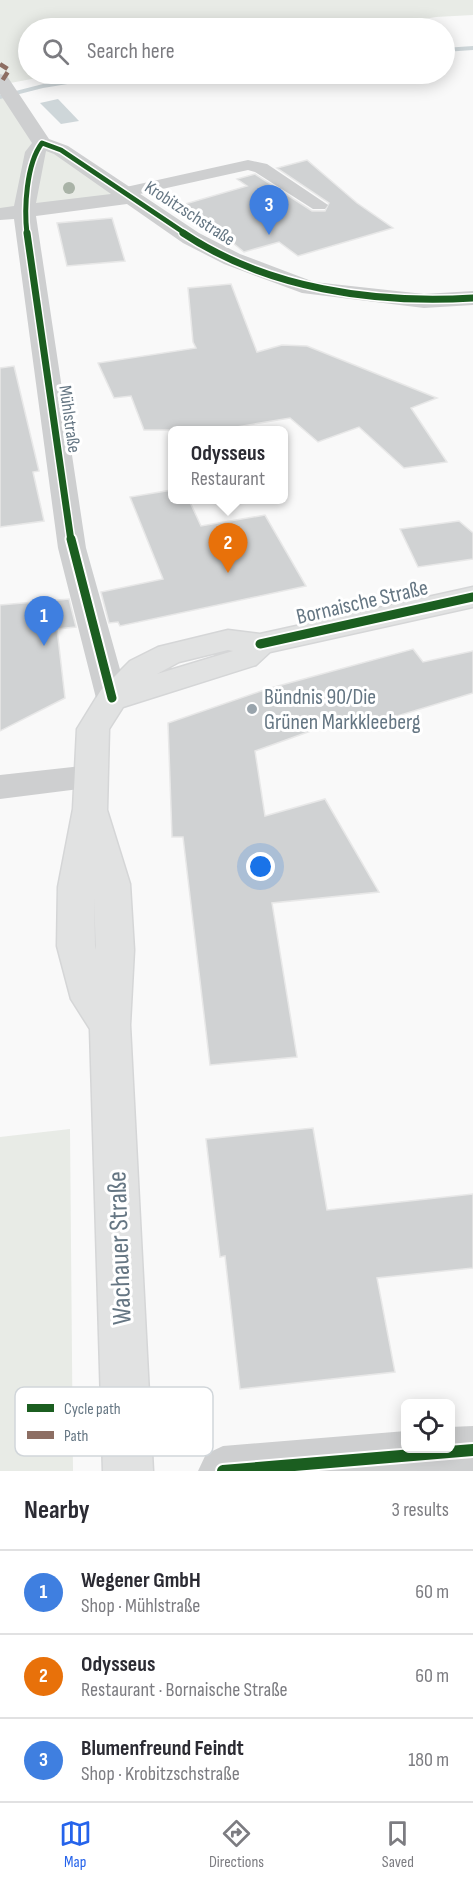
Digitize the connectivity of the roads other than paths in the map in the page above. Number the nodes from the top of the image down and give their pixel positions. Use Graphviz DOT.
graph roads {
  1 [pos="2,82"];
  2 [pos="42,143"];
  3 [pos="130,194"];
  4 [pos="319,205"];
  5 [pos="12,212"];
  6 [pos="473,298"];
  7 [pos="473,597"];
  8 [pos="112,698"];
  9 [pos="0,787"];
  10 [pos="91,793"];
  11 [pos="125,1387"];
  12 [pos="473,1450"];
  13 [pos="127,1456"];
  14 [pos="128,1471"];
  15 [pos="223,1471"];
  1 -- 2 [label="street"];
  2 -- 3 [label="street, Krobitzschstraße"];
  2 -- 5 [label="street, Mühlstraße"];
  3 -- 4 [label="lane"];
  3 -- 5 [label="street"];
  3 -- 6 [label="street, Krobitzschstraße"];
  5 -- 8 [label="street, Mühlstraße"];
  7 -- 8 [label="main road, Bornaische Straße"];
  8 -- 10 [label="main road, Wachauer Straße"];
  9 -- 10 [label="street"];
  10 -- 11 [label="main road, Wachauer Straße"];
  12 -- 15 [label="street"];
  13 -- 14 [label="main road, Wachauer Straße"];
}
